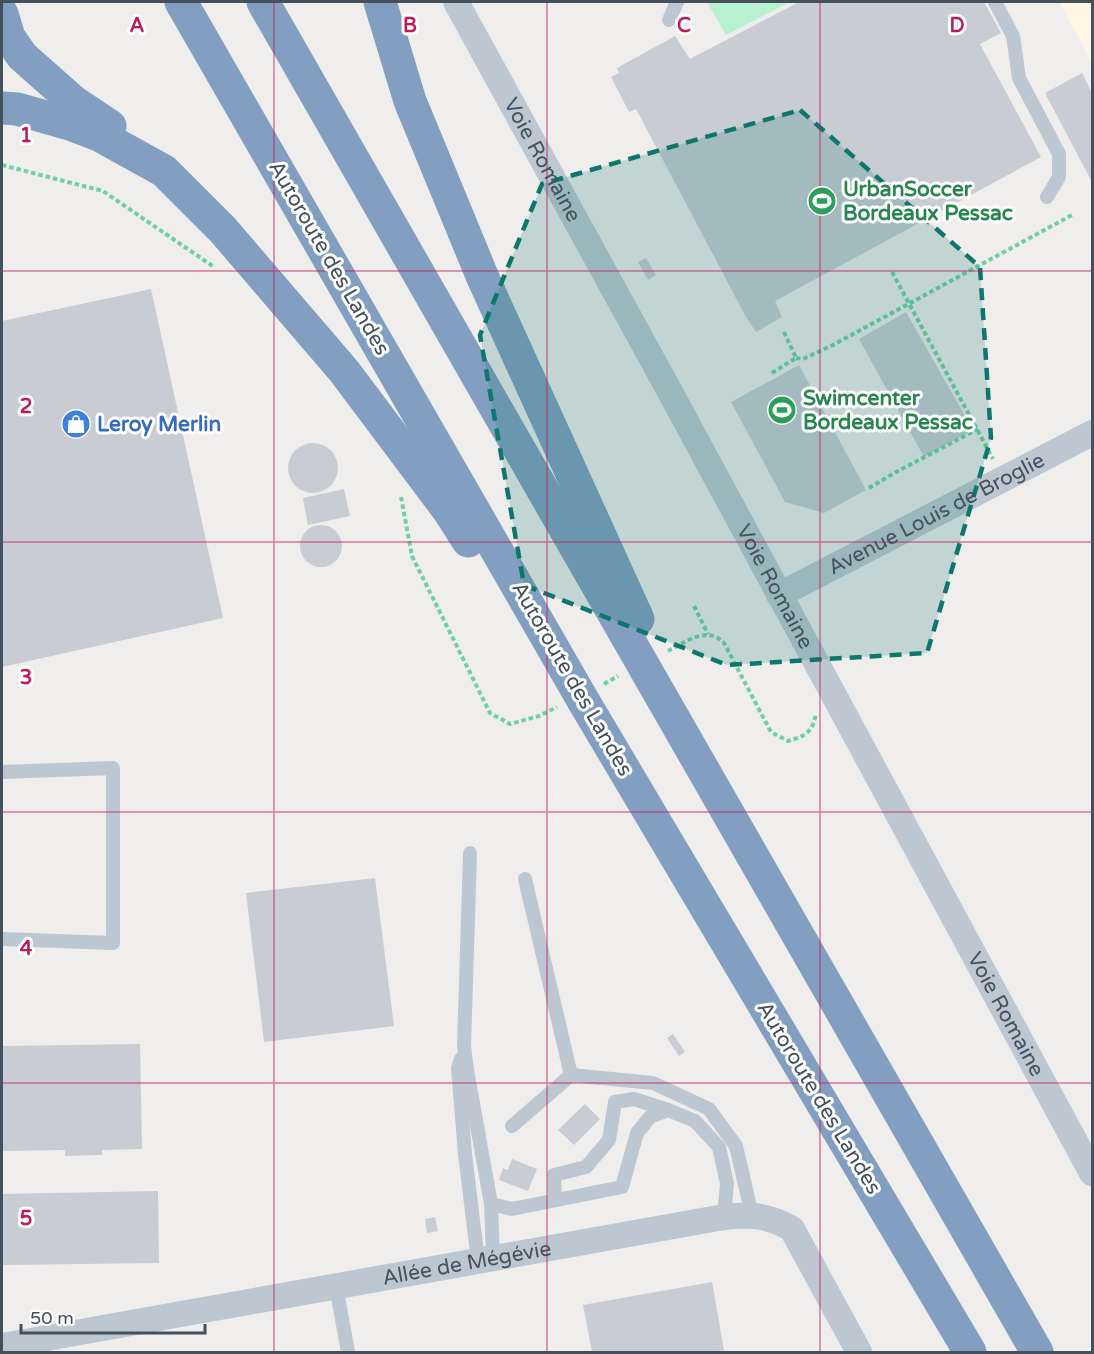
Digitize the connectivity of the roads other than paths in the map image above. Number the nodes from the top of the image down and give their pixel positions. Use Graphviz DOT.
graph roads {
  1 [pos="181,2"];
  2 [pos="263,2"];
  3 [pos="380,2"];
  4 [pos="456,2"];
  5 [pos="677,2"];
  6 [pos="995,2"];
  7 [pos="2,14"];
  8 [pos="669,20"];
  9 [pos="2,108"];
  10 [pos="164,171"];
  11 [pos="1047,196"];
  12 [pos="1092,433"];
  13 [pos="779,595"];
  14 [pos="584,702"];
  15 [pos="2,772"];
  16 [pos="725,808"];
  17 [pos="470,853"];
  18 [pos="525,879"];
  19 [pos="2,939"];
  20 [pos="464,1046"];
  21 [pos="572,1075"];
  22 [pos="668,1110"];
  23 [pos="512,1126"];
  24 [pos="1092,1173"];
  25 [pos="555,1200"];
  26 [pos="491,1204"];
  27 [pos="752,1215"];
  28 [pos="724,1217"];
  29 [pos="485,1260"];
  30 [pos="336,1286"];
  31 [pos="51,1345"];
  32 [pos="2,1346"];
  33 [pos="348,1353"];
  34 [pos="860,1353"];
  35 [pos="970,1353"];
  36 [pos="1037,1353"];
  1 -- 14 [label="highway, Autoroute des Landes"];
  2 -- 16 [label="highway"];
  3 -- 16 [label="highway"];
  4 -- 13 [label="street, Voie Romaine"];
  5 -- 8 [label="lane"];
  6 -- 11 [label="lane"];
  7 -- 10 [label="highway"];
  9 -- 10 [label="highway"];
  10 -- 14 [label="highway"];
  12 -- 13 [label="street, Avenue Louis de Broglie"];
  13 -- 24 [label="street, Voie Romaine"];
  14 -- 35 [label="highway, Autoroute des Landes"];
  15 -- 19 [label="lane"];
  16 -- 36 [label="highway"];
  17 -- 20 [label="lane"];
  18 -- 21 [label="lane"];
  20 -- 26 [label="lane"];
  20 -- 29 [label="lane"];
  21 -- 23 [label="lane"];
  21 -- 27 [label="lane"];
  22 -- 25 [label="lane"];
  22 -- 25 [label="lane"];
  22 -- 28 [label="lane"];
  25 -- 26 [label="lane"];
  26 -- 29 [label="lane"];
  27 -- 28 [label="street, Allée de Mégévie"];
  27 -- 34 [label="street, Allée de Mégévie"];
  28 -- 29 [label="street, Allée de Mégévie"];
  29 -- 30 [label="street, Allée de Mégévie"];
  30 -- 31 [label="street, Allée de Mégévie"];
  30 -- 33 [label="lane"];
  31 -- 32 [label="street, Allée de Mégévie"];
}
